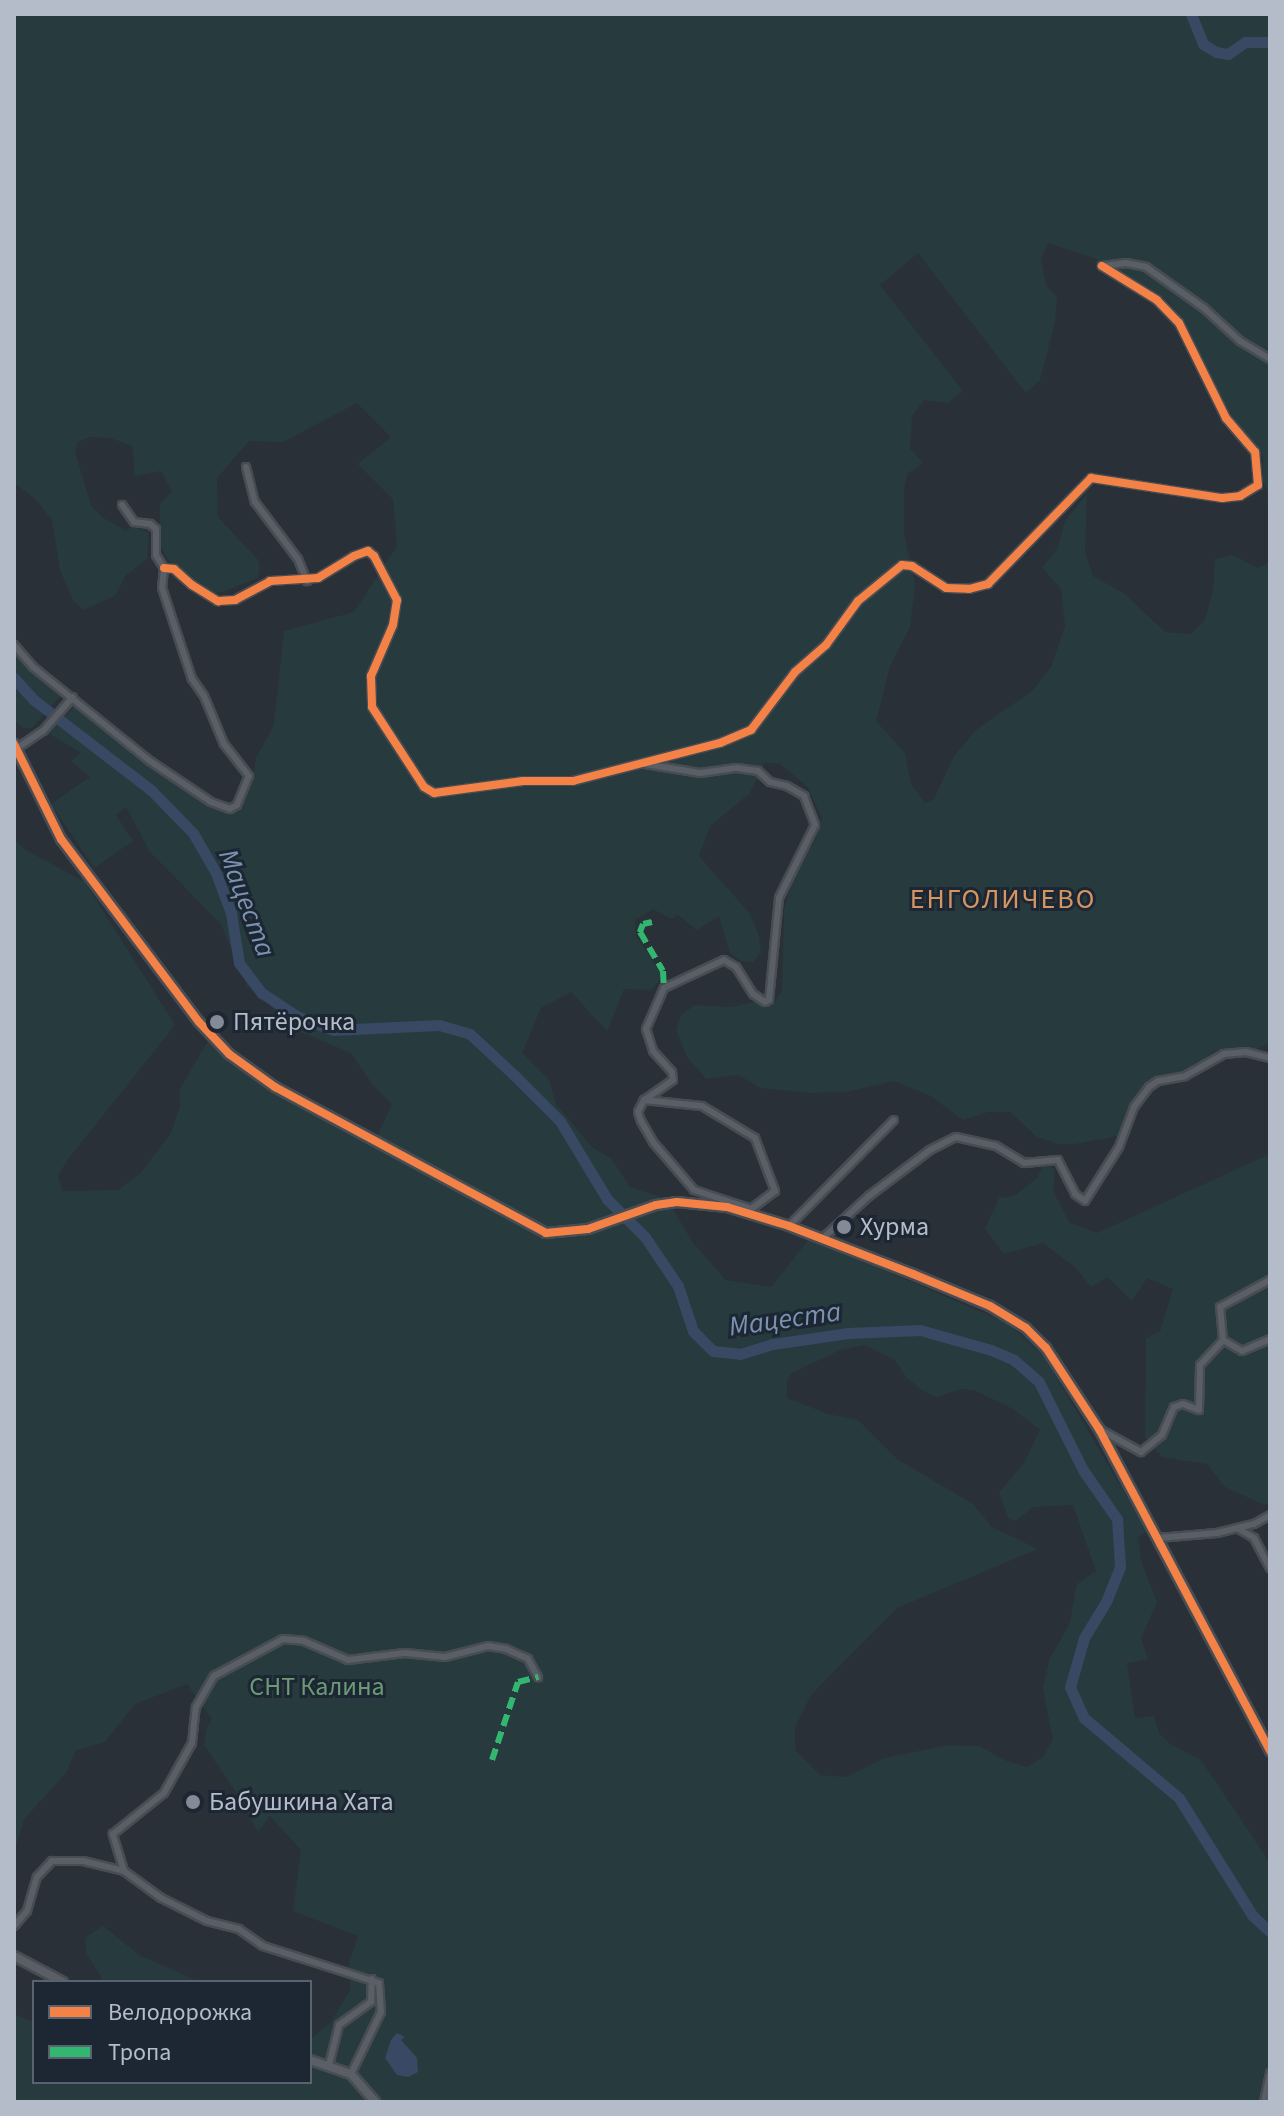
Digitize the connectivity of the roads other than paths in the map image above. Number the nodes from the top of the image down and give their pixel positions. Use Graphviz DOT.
graph roads {
  1 [pos="1270,359"];
  2 [pos="246,467"];
  3 [pos="122,505"];
  4 [pos="164,568"];
  5 [pos="307,581"];
  6 [pos="14,645"];
  7 [pos="73,697"];
  8 [pos="15,746"];
  9 [pos="642,763"];
  10 [pos="1270,1058"];
  11 [pos="644,1100"];
  12 [pos="894,1120"];
  13 [pos="749,1211"];
  14 [pos="789,1226"];
  15 [pos="822,1239"];
  16 [pos="1270,1280"];
  17 [pos="1270,1339"];
  18 [pos="1223,1340"];
  19 [pos="1099,1429"];
  20 [pos="1270,1515"];
  21 [pos="1237,1528"];
  22 [pos="1158,1538"];
  23 [pos="1270,1568"];
  24 [pos="538,1677"];
  25 [pos="1270,1751"];
  26 [pos="117,1857"];
  27 [pos="111,1867"];
  28 [pos="124,1871"];
  29 [pos="14,1926"];
  30 [pos="14,1956"];
  31 [pos="372,1979"];
  32 [pos="59,1980"];
  33 [pos="312,2061"];
  34 [pos="329,2065"];
  35 [pos="1270,2073"];
  36 [pos="351,2074"];
  37 [pos="375,2102"];
  38 [pos="1264,2102"];
  1 -- 9 [label="street"];
  2 -- 5 [label="street"];
  3 -- 4 [label="street"];
  4 -- 5 [label="street"];
  4 -- 7 [label="street"];
  5 -- 9 [label="street"];
  6 -- 7 [label="street"];
  7 -- 8 [label="street"];
  8 -- 13 [label="street"];
  9 -- 11 [label="street"];
  10 -- 15 [label="street"];
  11 -- 13 [label="street"];
  11 -- 13 [label="street"];
  12 -- 14 [label="street"];
  13 -- 14 [label="street"];
  14 -- 15 [label="street"];
  15 -- 19 [label="street"];
  16 -- 18 [label="street"];
  17 -- 18 [label="street"];
  18 -- 19 [label="street"];
  19 -- 22 [label="street"];
  20 -- 21 [label="street"];
  21 -- 22 [label="street"];
  21 -- 23 [label="street"];
  22 -- 25 [label="street"];
  24 -- 26 [label="street"];
  26 -- 27 [label="street"];
  26 -- 28 [label="street"];
  27 -- 28 [label="street"];
  27 -- 29 [label="street"];
  28 -- 31 [label="street"];
  30 -- 32 [label="street"];
  31 -- 34 [label="street"];
  31 -- 36 [label="street"];
  33 -- 34 [label="street"];
  34 -- 36 [label="street"];
  35 -- 38 [label="street"];
  36 -- 37 [label="street"];
}
